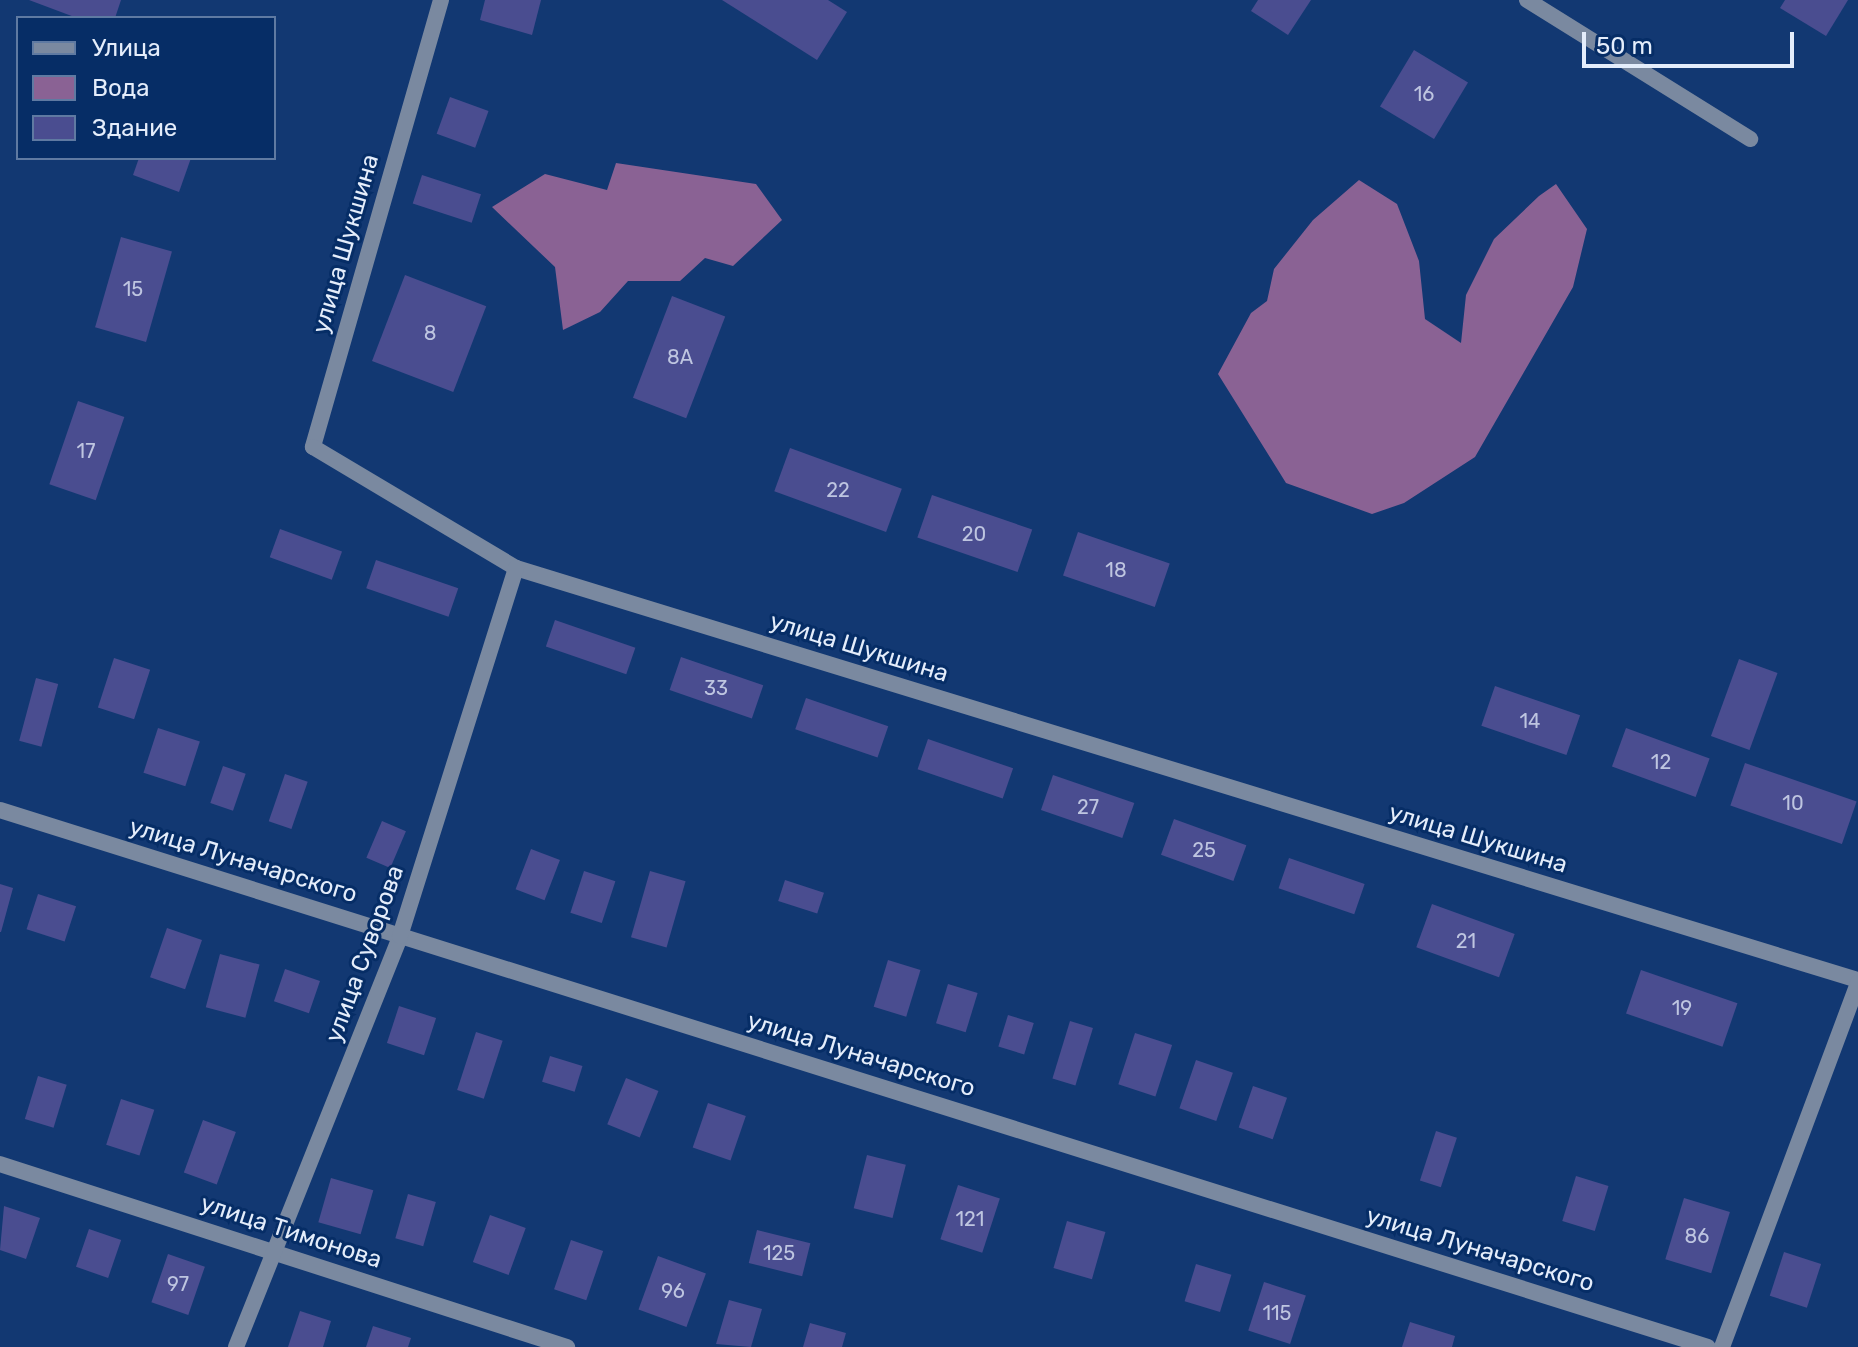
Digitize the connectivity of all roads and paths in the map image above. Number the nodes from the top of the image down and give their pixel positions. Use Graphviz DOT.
graph roads {
  1 [pos="441,0"];
  2 [pos="1527,0"];
  3 [pos="1750,139"];
  4 [pos="516,568"];
  5 [pos="0,810"];
  6 [pos="400,936"];
  7 [pos="1858,982"];
  8 [pos="0,1164"];
  9 [pos="277,1253"];
  10 [pos="236,1347"];
  11 [pos="567,1347"];
  12 [pos="1708,1347"];
  13 [pos="1722,1347"];
  1 -- 4 [label="street, улица Шукшина"];
  2 -- 3 [label="street"];
  4 -- 6 [label="street, улица Суворова"];
  4 -- 7 [label="street, улица Шукшина"];
  5 -- 6 [label="street, улица Луначарского"];
  6 -- 9 [label="street, улица Суворова"];
  6 -- 12 [label="street, улица Луначарского"];
  7 -- 13 [label="street"];
  8 -- 9 [label="street, улица Тимонова"];
  9 -- 10 [label="street, улица Суворова"];
  9 -- 11 [label="street, улица Тимонова"];
}
